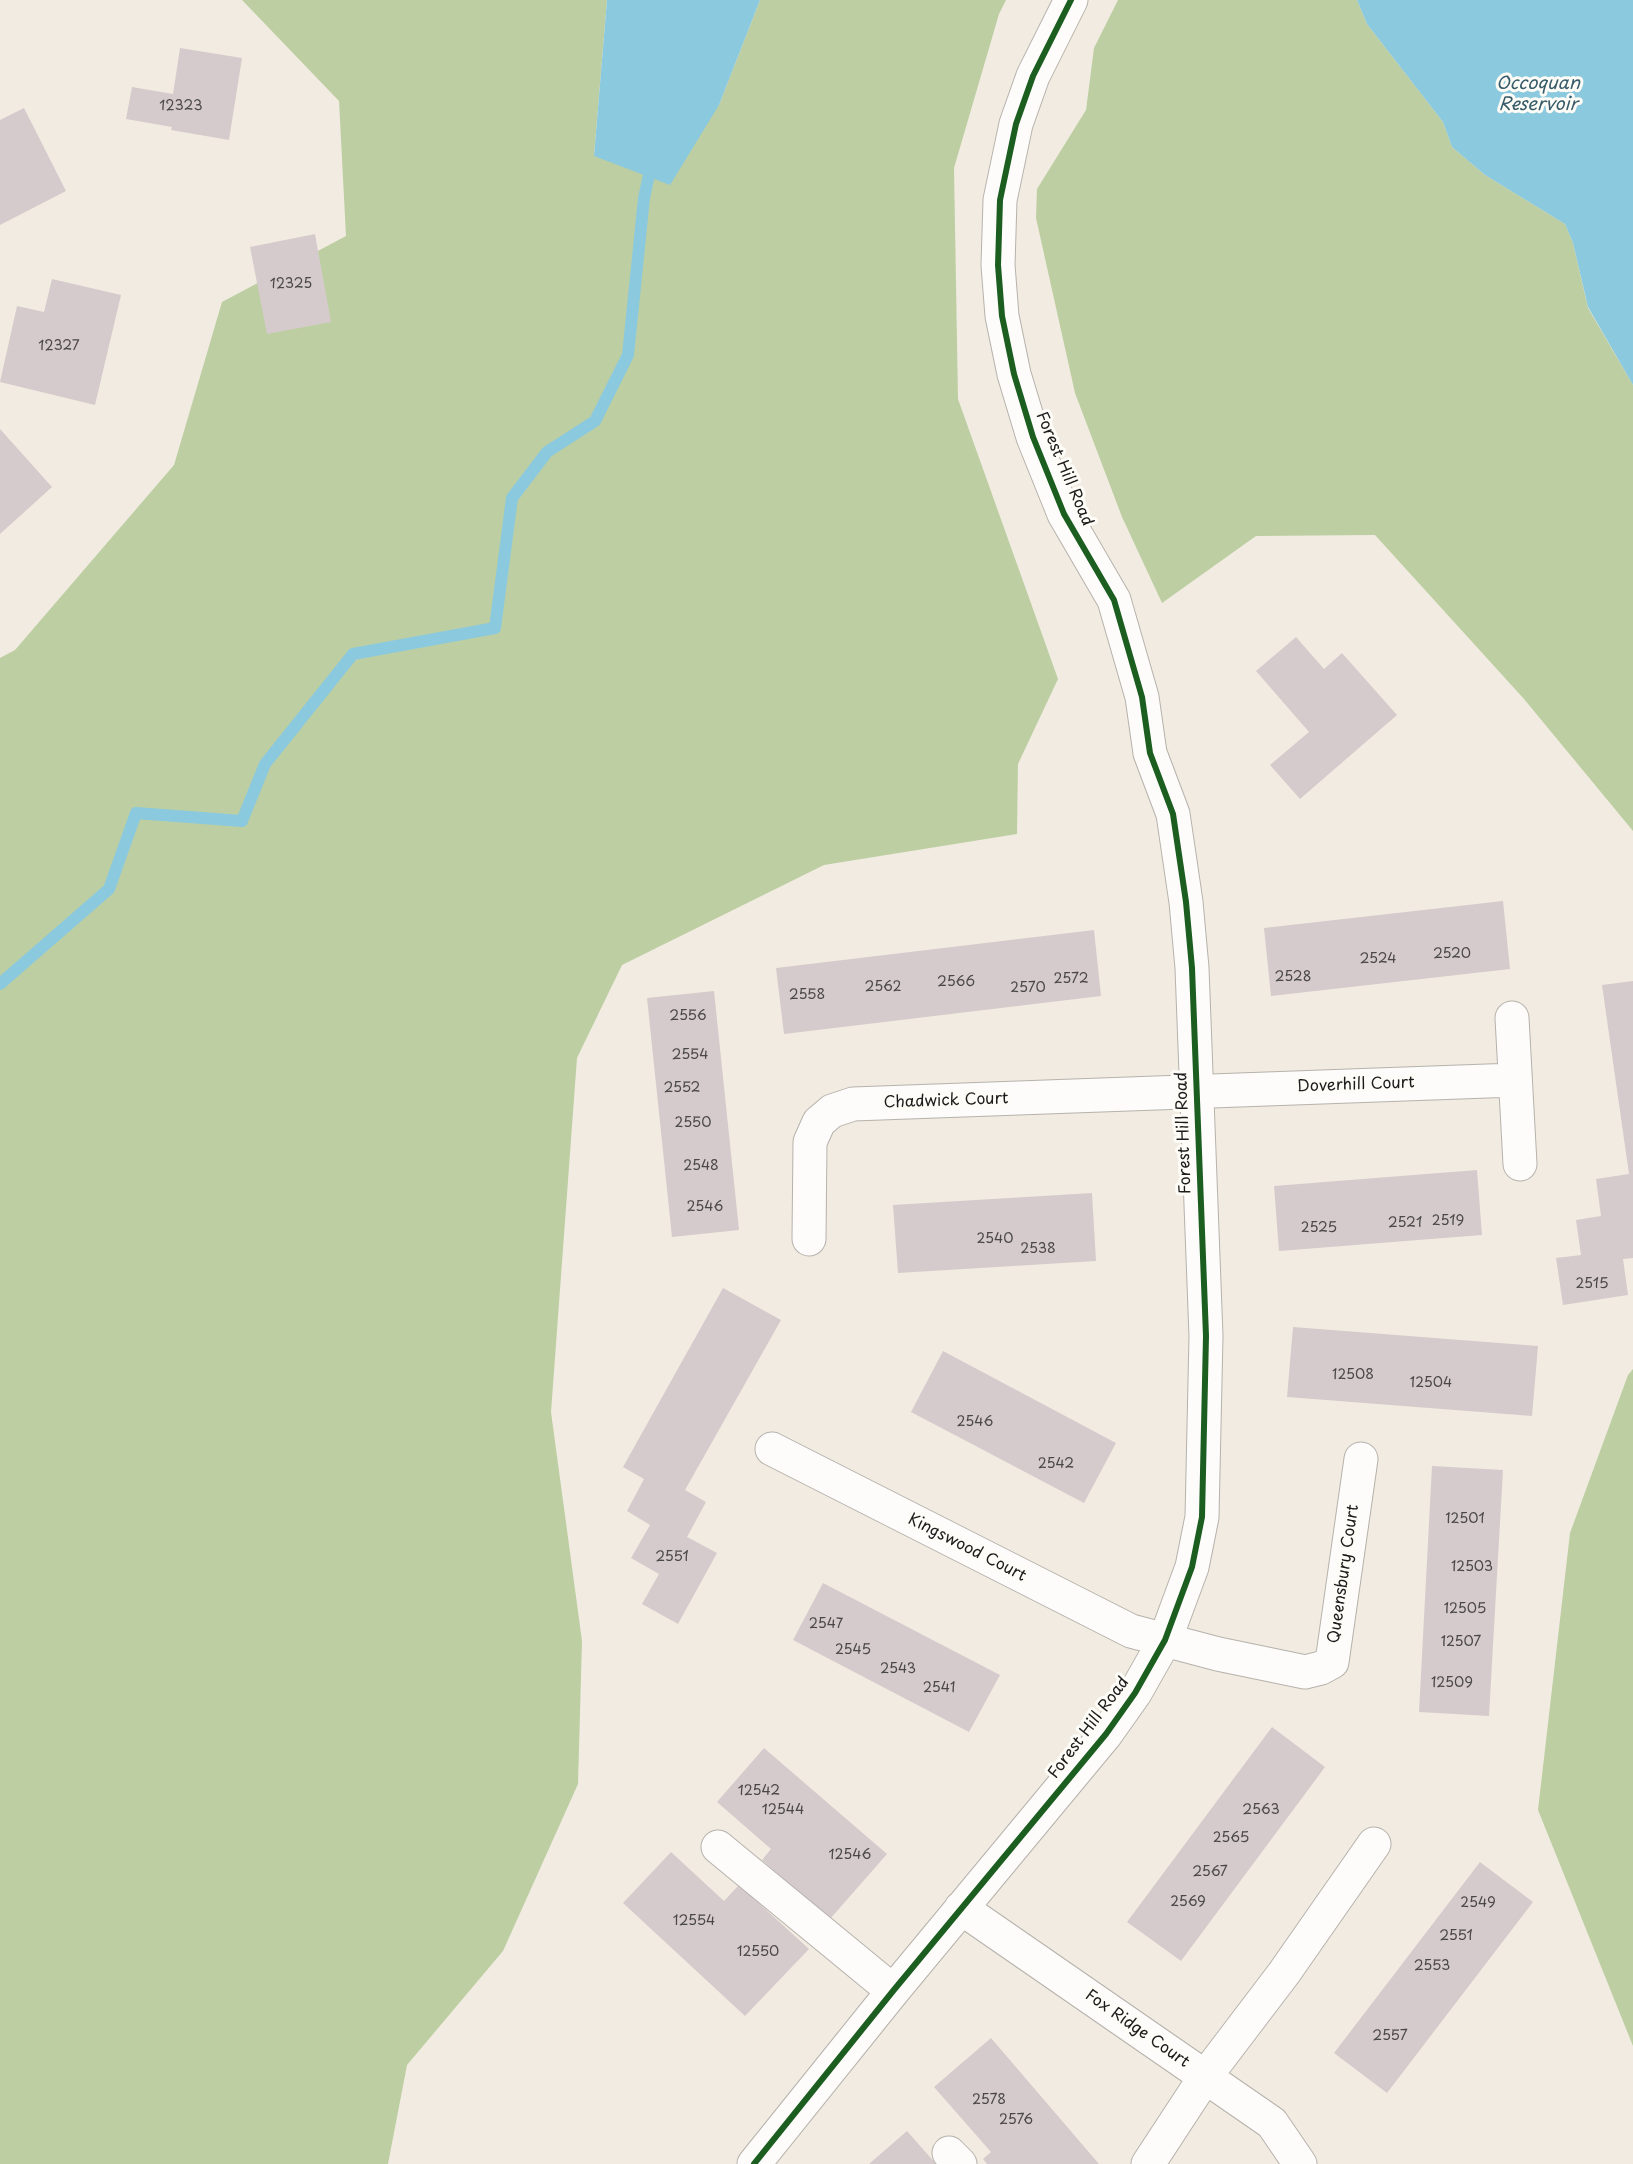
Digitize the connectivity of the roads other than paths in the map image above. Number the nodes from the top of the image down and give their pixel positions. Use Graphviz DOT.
graph roads {
  1 [pos="1071,0"];
  2 [pos="1512,1018"];
  3 [pos="1515,1080"];
  4 [pos="1196,1091"];
  5 [pos="1520,1164"];
  6 [pos="809,1239"];
  7 [pos="772,1449"];
  8 [pos="1361,1459"];
  9 [pos="1166,1640"];
  10 [pos="1374,1844"];
  11 [pos="718,1847"];
  12 [pos="961,1908"];
  13 [pos="893,1991"];
  14 [pos="1205,2077"];
  15 [pos="753,2164"];
  16 [pos="1148,2164"];
  17 [pos="1300,2164"];
  1 -- 4 [label="street, Forest Hill Road"];
  2 -- 3 [label="street"];
  3 -- 4 [label="street, Doverhill Court"];
  3 -- 5 [label="street"];
  4 -- 6 [label="street, Chadwick Court"];
  4 -- 9 [label="street, Forest Hill Road"];
  7 -- 9 [label="street, Kingswood Court"];
  8 -- 9 [label="street, Queensbury Court"];
  9 -- 12 [label="street, Forest Hill Road"];
  10 -- 14 [label="street"];
  11 -- 13 [label="street"];
  12 -- 13 [label="street, Forest Hill Road"];
  12 -- 14 [label="street, Fox Ridge Court"];
  13 -- 15 [label="street, Forest Hill Road"];
  14 -- 16 [label="street"];
  14 -- 17 [label="street, Fox Ridge Court"];
}
